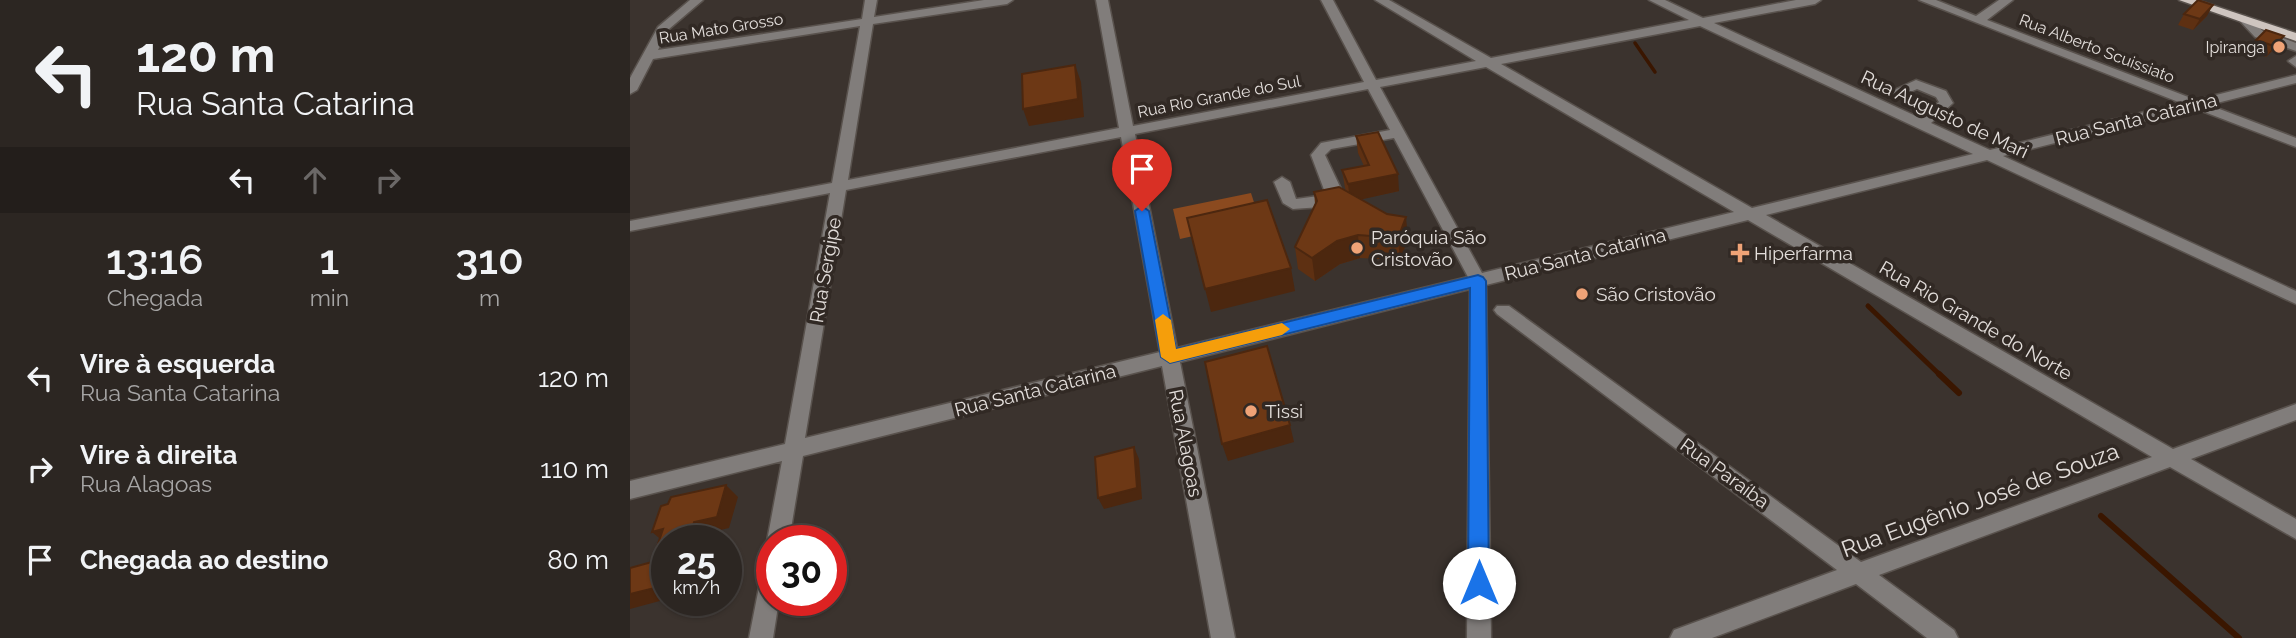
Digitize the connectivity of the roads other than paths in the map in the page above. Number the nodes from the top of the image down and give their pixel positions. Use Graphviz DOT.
graph roads {
  1 [pos="697,0"];
  2 [pos="871,0"];
  3 [pos="1007,0"];
  4 [pos="1102,0"];
  5 [pos="1327,0"];
  6 [pos="1381,0"];
  7 [pos="1655,0"];
  8 [pos="1815,0"];
  9 [pos="1925,0"];
  10 [pos="2007,0"];
  11 [pos="2185,0"];
  12 [pos="2218,0"];
  13 [pos="1978,20"];
  14 [pos="2245,20"];
  15 [pos="868,22"];
  16 [pos="1701,22"];
  17 [pos="2296,26"];
  18 [pos="2296,37"];
  19 [pos="2296,47"];
  20 [pos="646,56"];
  21 [pos="1488,62"];
  22 [pos="2296,79"];
  23 [pos="1372,84"];
  24 [pos="630,90"];
  25 [pos="1895,95"];
  26 [pos="2194,104"];
  27 [pos="1921,124"];
  28 [pos="1127,131"];
  29 [pos="1398,133"];
  30 [pos="2296,143"];
  31 [pos="1988,155"];
  32 [pos="1282,182"];
  33 [pos="839,186"];
  34 [pos="1750,214"];
  35 [pos="630,226"];
  36 [pos="1478,281"];
  37 [pos="2296,298"];
  38 [pos="1503,310"];
  39 [pos="1170,357"];
  40 [pos="2296,412"];
  41 [pos="794,449"];
  42 [pos="2171,458"];
  43 [pos="630,490"];
  44 [pos="781,525"];
  45 [pos="2296,530"];
  46 [pos="1861,572"];
  47 [pos="765,616"];
  48 [pos="761,638"];
  49 [pos="1223,638"];
  50 [pos="1479,638"];
  51 [pos="1682,638"];
  52 [pos="1946,638"];
  1 -- 20 [label="street"];
  2 -- 15 [label="street, Rua Sergipe"];
  3 -- 15 [label="street, Rua Mato Grosso"];
  4 -- 28 [label="street, Rua Alagoas"];
  5 -- 23 [label="street"];
  6 -- 21 [label="street, Rua Rio Grande do Norte"];
  7 -- 16 [label="street, Rua Augusto de Mari"];
  8 -- 16 [label="street, Rua Rio Grande do Sul"];
  9 -- 13 [label="street, Rua Alberto Scuissiato"];
  10 -- 13 [label="street"];
  11 -- 14 [label="main road"];
  12 -- 17 [label="main road"];
  13 -- 26 [label="street, Rua Alberto Scuissiato"];
  14 -- 18 [label="main road"];
  14 -- 19 [label="street"];
  15 -- 20 [label="street, Rua Mato Grosso"];
  15 -- 33 [label="street, Rua Sergipe"];
  16 -- 21 [label="street, Rua Rio Grande do Sul"];
  16 -- 27 [label="street, Rua Augusto de Mari"];
  20 -- 24 [label="street"];
  21 -- 23 [label="street, Rua Rio Grande do Sul"];
  21 -- 34 [label="street, Rua Rio Grande do Norte"];
  22 -- 26 [label="street, Rua Santa Catarina"];
  23 -- 28 [label="street, Rua Rio Grande do Sul"];
  23 -- 29 [label="street"];
  25 -- 27 [label="street"];
  26 -- 30 [label="street, Rua Alberto Scuissiato"];
  26 -- 31 [label="street, Rua Santa Catarina"];
  27 -- 31 [label="street, Rua Augusto de Mari"];
  28 -- 33 [label="street, Rua Rio Grande do Sul"];
  28 -- 39 [label="street, Rua Alagoas"];
  29 -- 32 [label="street"];
  29 -- 36 [label="street"];
  31 -- 34 [label="street, Rua Santa Catarina"];
  31 -- 37 [label="street, Rua Augusto de Mari"];
  33 -- 35 [label="street, Rua Rio Grande do Sul"];
  33 -- 41 [label="street, Rua Sergipe"];
  34 -- 36 [label="street, Rua Santa Catarina"];
  34 -- 42 [label="street, Rua Rio Grande do Norte"];
  36 -- 39 [label="street, Rua Santa Catarina"];
  36 -- 50 [label="street"];
  38 -- 46 [label="street, Rua Paraíba"];
  39 -- 41 [label="street, Rua Santa Catarina"];
  39 -- 49 [label="street, Rua Alagoas"];
  40 -- 42 [label="street, Rua Eugênio José de Souza"];
  41 -- 43 [label="street, Rua Santa Catarina"];
  41 -- 44 [label="street, Rua Sergipe"];
  42 -- 45 [label="street, Rua Rio Grande do Norte"];
  42 -- 46 [label="street, Rua Eugênio José de Souza"];
  46 -- 51 [label="street, Rua Eugênio José de Souza"];
  46 -- 52 [label="street, Rua Paraíba"];
  47 -- 48 [label="street"];
}
